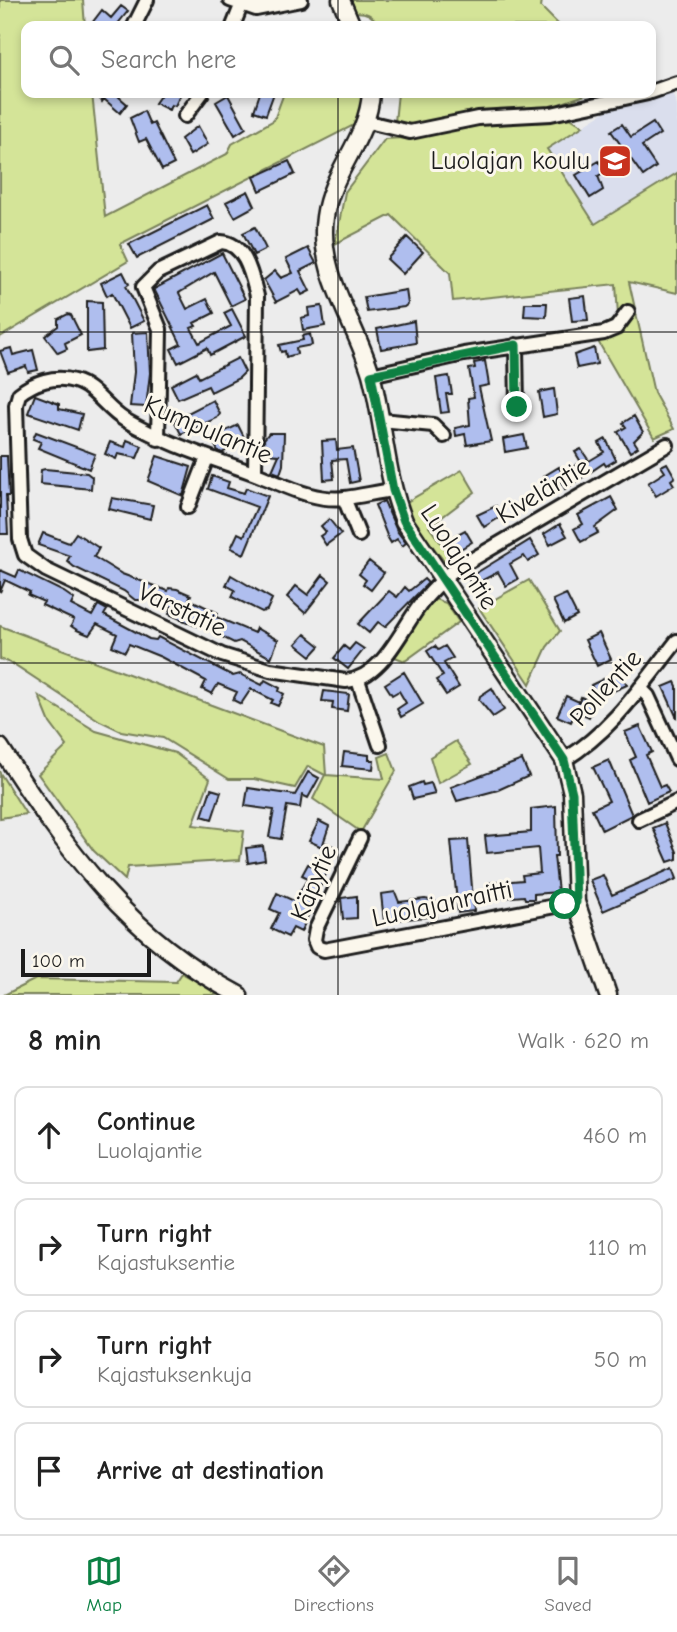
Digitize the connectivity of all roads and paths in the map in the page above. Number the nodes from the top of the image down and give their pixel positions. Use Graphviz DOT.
graph roads {
  1 [pos="147,0"];
  2 [pos="301,0"];
  3 [pos="341,0"];
  4 [pos="235,3"];
  5 [pos="136,21"];
  6 [pos="233,21"];
  7 [pos="350,21"];
  8 [pos="677,83"];
  9 [pos="656,90"];
  10 [pos="198,98"];
  11 [pos="370,98"];
  12 [pos="622,98"];
  13 [pos="185,116"];
  14 [pos="368,122"];
  15 [pos="628,312"];
  16 [pos="516,345"];
  17 [pos="371,375"];
  18 [pos="19,394"];
  19 [pos="517,407"];
  20 [pos="381,420"];
  21 [pos="444,436"];
  22 [pos="158,439"];
  23 [pos="667,445"];
  24 [pos="207,458"];
  25 [pos="255,473"];
  26 [pos="393,490"];
  27 [pos="344,498"];
  28 [pos="188,507"];
  29 [pos="359,535"];
  30 [pos="444,579"];
  31 [pos="677,641"];
  32 [pos="358,680"];
  33 [pos="639,688"];
  34 [pos="380,745"];
  35 [pos="0,747"];
  36 [pos="677,759"];
  37 [pos="564,760"];
  38 [pos="677,802"];
  39 [pos="639,820"];
  40 [pos="360,838"];
  41 [pos="576,902"];
  42 [pos="317,947"];
  43 [pos="239,995"];
  44 [pos="608,995"];
  1 -- 5 [label="street"];
  2 -- 4 [label="street"];
  3 -- 7 [label="main road"];
  4 -- 6 [label="street"];
  8 -- 9 [label="street"];
  10 -- 13 [label="street"];
  11 -- 14 [label="main road, Luolajantie"];
  12 -- 14 [label="street"];
  14 -- 17 [label="main road, Luolajantie"];
  15 -- 16 [label="street"];
  16 -- 17 [label="street"];
  16 -- 19 [label="street"];
  17 -- 20 [label="main road, Luolajantie"];
  18 -- 22 [label="street, Kumpulantie"];
  18 -- 32 [label="street, Varstatie"];
  20 -- 21 [label="street"];
  20 -- 26 [label="main road, Luolajantie"];
  22 -- 24 [label="street, Kumpulantie"];
  22 -- 25 [label="street"];
  23 -- 30 [label="street, Kiveläntie"];
  24 -- 25 [label="street, Kumpulantie"];
  24 -- 28 [label="street"];
  25 -- 27 [label="street, Kumpulantie"];
  26 -- 27 [label="street, Kumpulantie"];
  26 -- 30 [label="main road, Luolajantie"];
  27 -- 29 [label="street"];
  30 -- 32 [label="street"];
  30 -- 37 [label="main road, Luolajantie"];
  31 -- 33 [label="street, Pollentie"];
  32 -- 34 [label="street"];
  33 -- 36 [label="street"];
  33 -- 37 [label="street, Pollentie"];
  35 -- 43 [label="main road"];
  37 -- 41 [label="main road, Luolajantie"];
  38 -- 39 [label="street"];
  40 -- 42 [label="street, Käpytie"];
  41 -- 42 [label="street, Luolajanraitti"];
  41 -- 44 [label="main road, Luolajantie"];
}
